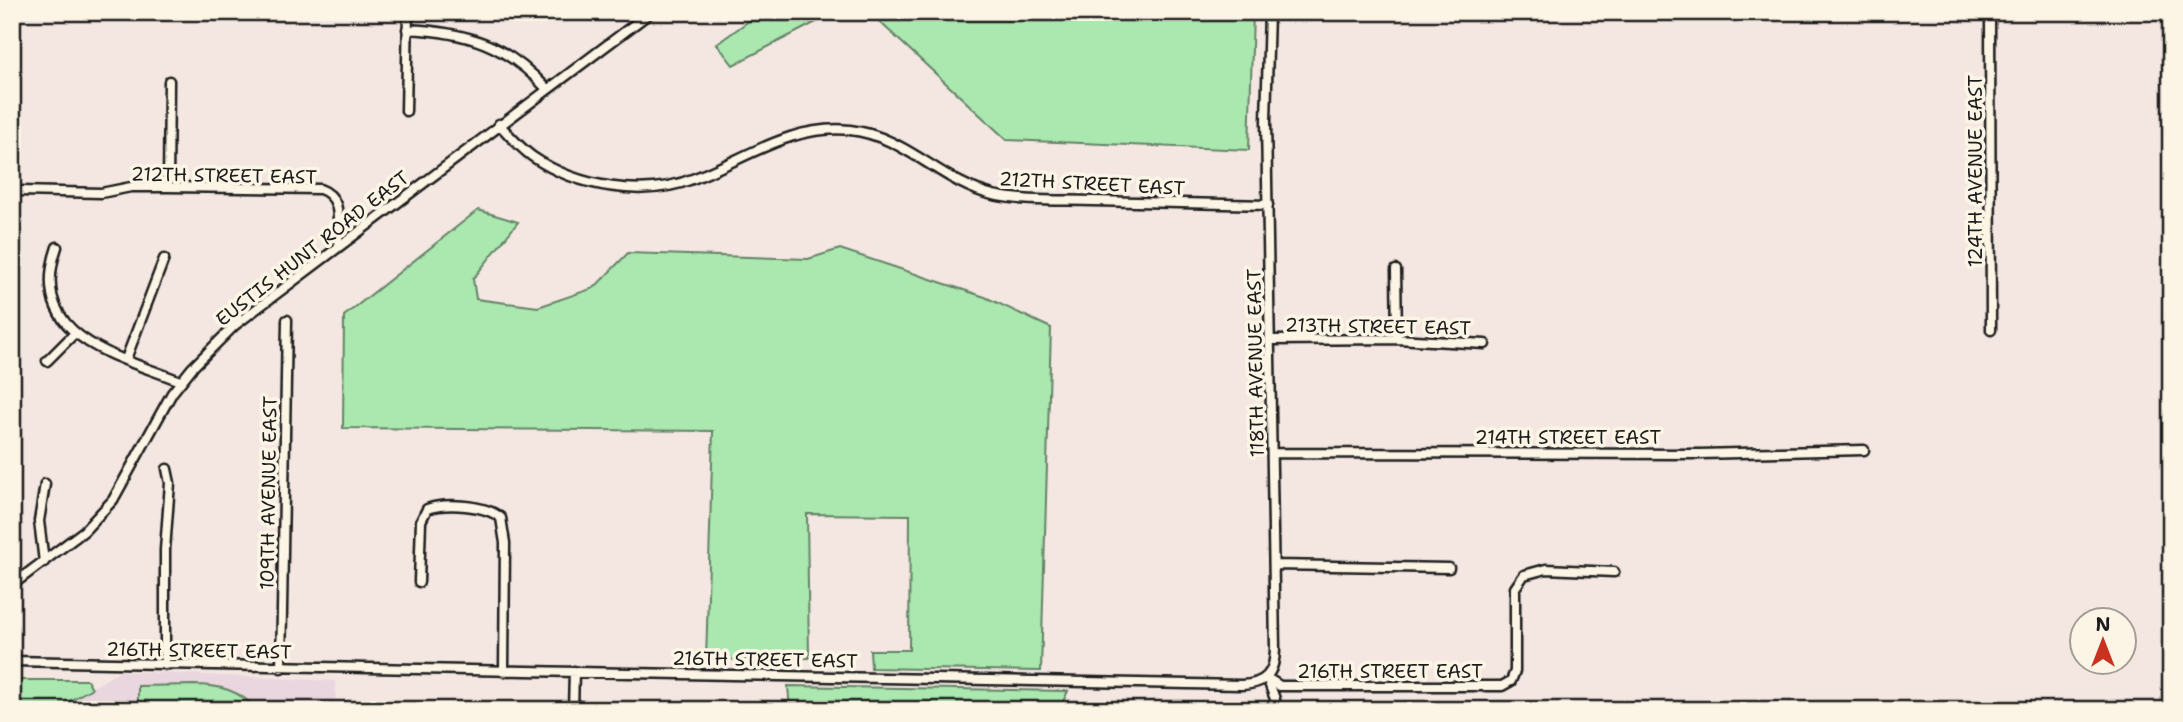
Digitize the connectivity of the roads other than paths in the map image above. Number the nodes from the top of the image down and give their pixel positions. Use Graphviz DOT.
graph roads {
  1 [pos="408,12"];
  2 [pos="651,12"];
  3 [pos="1269,12"];
  4 [pos="1990,12"];
  5 [pos="407,29"];
  6 [pos="169,81"];
  7 [pos="547,89"];
  8 [pos="406,111"];
  9 [pos="499,124"];
  10 [pos="168,187"];
  11 [pos="20,191"];
  12 [pos="1268,205"];
  13 [pos="339,246"];
  14 [pos="57,247"];
  15 [pos="164,259"];
  16 [pos="1396,270"];
  17 [pos="287,320"];
  18 [pos="1991,330"];
  19 [pos="75,333"];
  20 [pos="1397,339"];
  21 [pos="1270,340"];
  22 [pos="1485,344"];
  23 [pos="126,359"];
  24 [pos="47,361"];
  25 [pos="180,381"];
  26 [pos="1864,450"];
  27 [pos="1272,453"];
  28 [pos="167,469"];
  29 [pos="45,484"];
  30 [pos="44,562"];
  31 [pos="1275,565"];
  32 [pos="1448,568"];
  33 [pos="1614,572"];
  34 [pos="419,582"];
  35 [pos="12,585"];
  36 [pos="12,661"];
  37 [pos="165,665"];
  38 [pos="281,668"];
  39 [pos="573,671"];
  40 [pos="503,672"];
  41 [pos="1267,678"];
  42 [pos="573,710"];
  43 [pos="1275,710"];
  1 -- 5 [label="street"];
  2 -- 7 [label="street, EUSTIS HUNT ROAD EAST"];
  3 -- 12 [label="street, 118TH AVENUE EAST"];
  4 -- 18 [label="street, 124TH AVENUE EAST"];
  5 -- 7 [label="street"];
  5 -- 8 [label="street"];
  6 -- 10 [label="street"];
  7 -- 9 [label="street, EUSTIS HUNT ROAD EAST"];
  9 -- 12 [label="street, 212TH STREET EAST"];
  9 -- 13 [label="street, EUSTIS HUNT ROAD EAST"];
  10 -- 11 [label="street, 212TH STREET EAST"];
  10 -- 13 [label="street, 212TH STREET EAST"];
  12 -- 21 [label="street, 118TH AVENUE EAST"];
  13 -- 25 [label="street, EUSTIS HUNT ROAD EAST"];
  14 -- 19 [label="street"];
  15 -- 23 [label="street"];
  16 -- 20 [label="street"];
  17 -- 38 [label="street, 109TH AVENUE EAST"];
  19 -- 23 [label="street"];
  19 -- 24 [label="street"];
  20 -- 21 [label="street, 213TH STREET EAST"];
  20 -- 22 [label="street, 213TH STREET EAST"];
  21 -- 27 [label="street, 118TH AVENUE EAST"];
  23 -- 25 [label="street"];
  25 -- 30 [label="street, EUSTIS HUNT ROAD EAST"];
  26 -- 27 [label="street, 214TH STREET EAST"];
  27 -- 31 [label="street, 118TH AVENUE EAST"];
  28 -- 37 [label="street"];
  29 -- 30 [label="street"];
  30 -- 35 [label="street, EUSTIS HUNT ROAD EAST"];
  31 -- 32 [label="street"];
  31 -- 41 [label="street, 118TH AVENUE EAST"];
  33 -- 41 [label="street, 216TH STREET EAST"];
  34 -- 40 [label="street"];
  36 -- 37 [label="street, 216TH STREET EAST"];
  37 -- 38 [label="street, 216TH STREET EAST"];
  38 -- 40 [label="street, 216TH STREET EAST"];
  39 -- 40 [label="street, 216TH STREET EAST"];
  39 -- 41 [label="street, 216TH STREET EAST"];
  39 -- 42 [label="street"];
  41 -- 43 [label="street, 118TH AVENUE EAST"];
}
